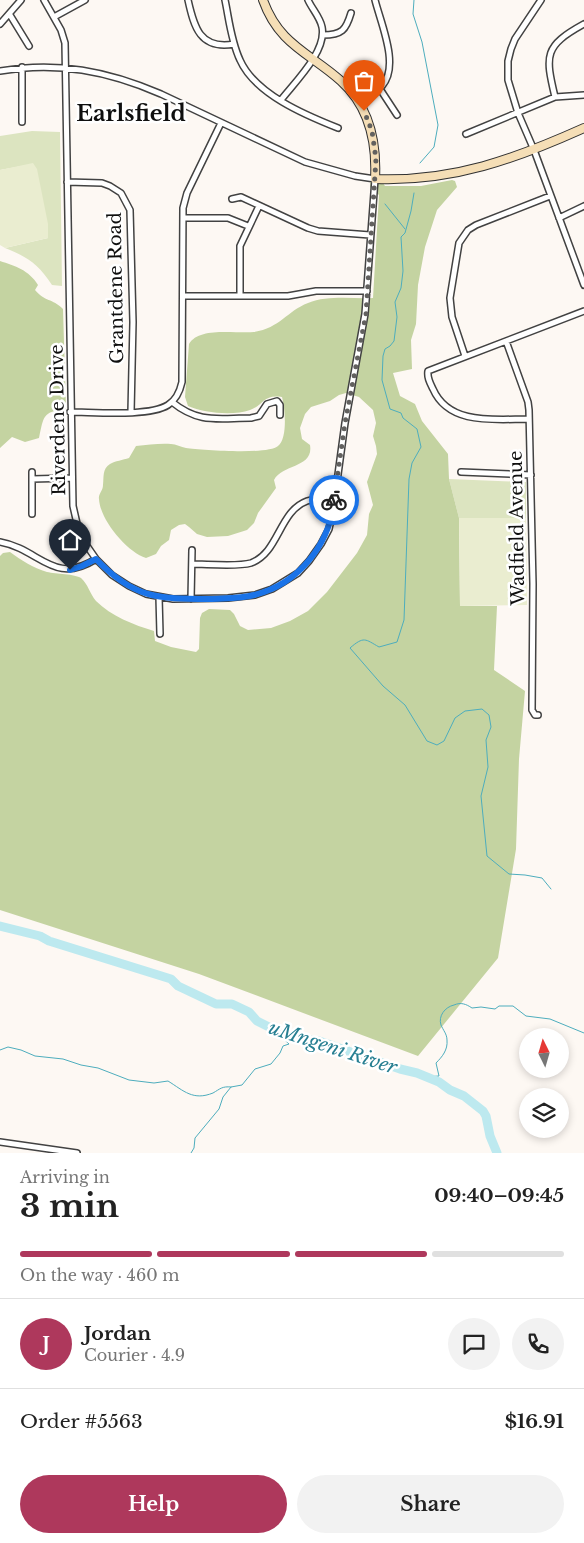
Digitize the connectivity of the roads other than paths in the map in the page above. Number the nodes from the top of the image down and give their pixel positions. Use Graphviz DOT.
graph roads {
  1 [pos="21,0"];
  2 [pos="44,0"];
  3 [pos="84,0"];
  4 [pos="188,0"];
  5 [pos="224,0"];
  6 [pos="263,0"];
  7 [pos="308,0"];
  8 [pos="375,0"];
  9 [pos="541,0"];
  10 [pos="350,13"];
  11 [pos="10,15"];
  12 [pos="54,17"];
  13 [pos="0,24"];
  14 [pos="584,24"];
  15 [pos="323,35"];
  16 [pos="234,44"];
  17 [pos="29,46"];
  18 [pos="312,59"];
  19 [pos="22,67"];
  20 [pos="65,67"];
  21 [pos="0,71"];
  22 [pos="380,89"];
  23 [pos="584,95"];
  24 [pos="555,97"];
  25 [pos="281,100"];
  26 [pos="359,102"];
  27 [pos="518,113"];
  28 [pos="397,115"];
  29 [pos="22,122"];
  30 [pos="221,123"];
  31 [pos="338,128"];
  32 [pos="584,128"];
  33 [pos="466,134"];
  34 [pos="534,150"];
  35 [pos="375,179"];
  36 [pos="67,182"];
  37 [pos="550,196"];
  38 [pos="232,199"];
  39 [pos="259,206"];
  40 [pos="584,206"];
  41 [pos="183,218"];
  42 [pos="559,218"];
  43 [pos="248,226"];
  44 [pos="370,235"];
  45 [pos="584,285"];
  46 [pos="367,290"];
  47 [pos="183,296"];
  48 [pos="240,296"];
  49 [pos="584,311"];
  50 [pos="506,341"];
  51 [pos="465,356"];
  52 [pos="172,402"];
  53 [pos="70,412"];
  54 [pos="131,412"];
  55 [pos="280,415"];
  56 [pos="529,419"];
  57 [pos="462,472"];
  58 [pos="531,475"];
  59 [pos="72,478"];
  60 [pos="334,499"];
  61 [pos="32,514"];
  62 [pos="0,542"];
  63 [pos="192,550"];
  64 [pos="96,559"];
  65 [pos="192,564"];
  66 [pos="159,597"];
  67 [pos="192,599"];
  68 [pos="160,634"];
  69 [pos="538,715"];
  70 [pos="0,1142"];
  71 [pos="47,1151"];
  72 [pos="77,1153"];
  1 -- 11 [label="street"];
  2 -- 12 [label="street, Riverdene Drive"];
  3 -- 12 [label="street"];
  4 -- 16 [label="street"];
  5 -- 16 [label="street"];
  6 -- 18 [label="street"];
  7 -- 15 [label="street"];
  8 -- 22 [label="street"];
  9 -- 27 [label="street"];
  10 -- 15 [label="street"];
  11 -- 13 [label="street"];
  11 -- 17 [label="street"];
  12 -- 20 [label="street, Riverdene Drive"];
  14 -- 24 [label="street"];
  15 -- 18 [label="street"];
  16 -- 25 [label="street"];
  18 -- 25 [label="street"];
  18 -- 26 [label="street"];
  19 -- 20 [label="street"];
  19 -- 21 [label="street"];
  19 -- 29 [label="street"];
  20 -- 30 [label="street"];
  20 -- 36 [label="street, Riverdene Drive"];
  22 -- 26 [label="street"];
  22 -- 28 [label="street"];
  23 -- 24 [label="street"];
  24 -- 27 [label="street"];
  25 -- 31 [label="street"];
  26 -- 35 [label="street"];
  27 -- 33 [label="street"];
  27 -- 34 [label="street"];
  30 -- 35 [label="street"];
  30 -- 41 [label="street"];
  32 -- 34 [label="street"];
  34 -- 35 [label="street"];
  34 -- 37 [label="street"];
  35 -- 44 [label="street, Riverdene Drive"];
  36 -- 53 [label="street, Riverdene Drive"];
  36 -- 54 [label="street, Grantdene Road"];
  37 -- 42 [label="street"];
  37 -- 51 [label="street"];
  38 -- 39 [label="street"];
  39 -- 43 [label="street"];
  39 -- 44 [label="street"];
  40 -- 42 [label="street"];
  41 -- 43 [label="street"];
  41 -- 47 [label="street"];
  42 -- 45 [label="street"];
  43 -- 48 [label="street"];
  44 -- 46 [label="street, Riverdene Drive"];
  46 -- 48 [label="street"];
  46 -- 60 [label="street, Riverdene Drive"];
  47 -- 48 [label="street"];
  47 -- 52 [label="street"];
  49 -- 50 [label="street"];
  50 -- 51 [label="street"];
  50 -- 56 [label="street, Wadfield Avenue"];
  51 -- 56 [label="street"];
  52 -- 54 [label="street"];
  52 -- 55 [label="street"];
  53 -- 54 [label="street"];
  53 -- 59 [label="street, Riverdene Drive"];
  56 -- 58 [label="street, Wadfield Avenue"];
  57 -- 58 [label="street"];
  58 -- 69 [label="street, Wadfield Avenue"];
  59 -- 61 [label="street"];
  59 -- 64 [label="street, Riverdene Drive"];
  60 -- 65 [label="street"];
  60 -- 67 [label="street, Riverdene Drive"];
  62 -- 64 [label="street"];
  63 -- 65 [label="street"];
  64 -- 66 [label="street, Riverdene Drive"];
  65 -- 67 [label="street"];
  66 -- 67 [label="street, Riverdene Drive"];
  66 -- 68 [label="street"];
  70 -- 71 [label="street"];
  71 -- 72 [label="street"];
}
